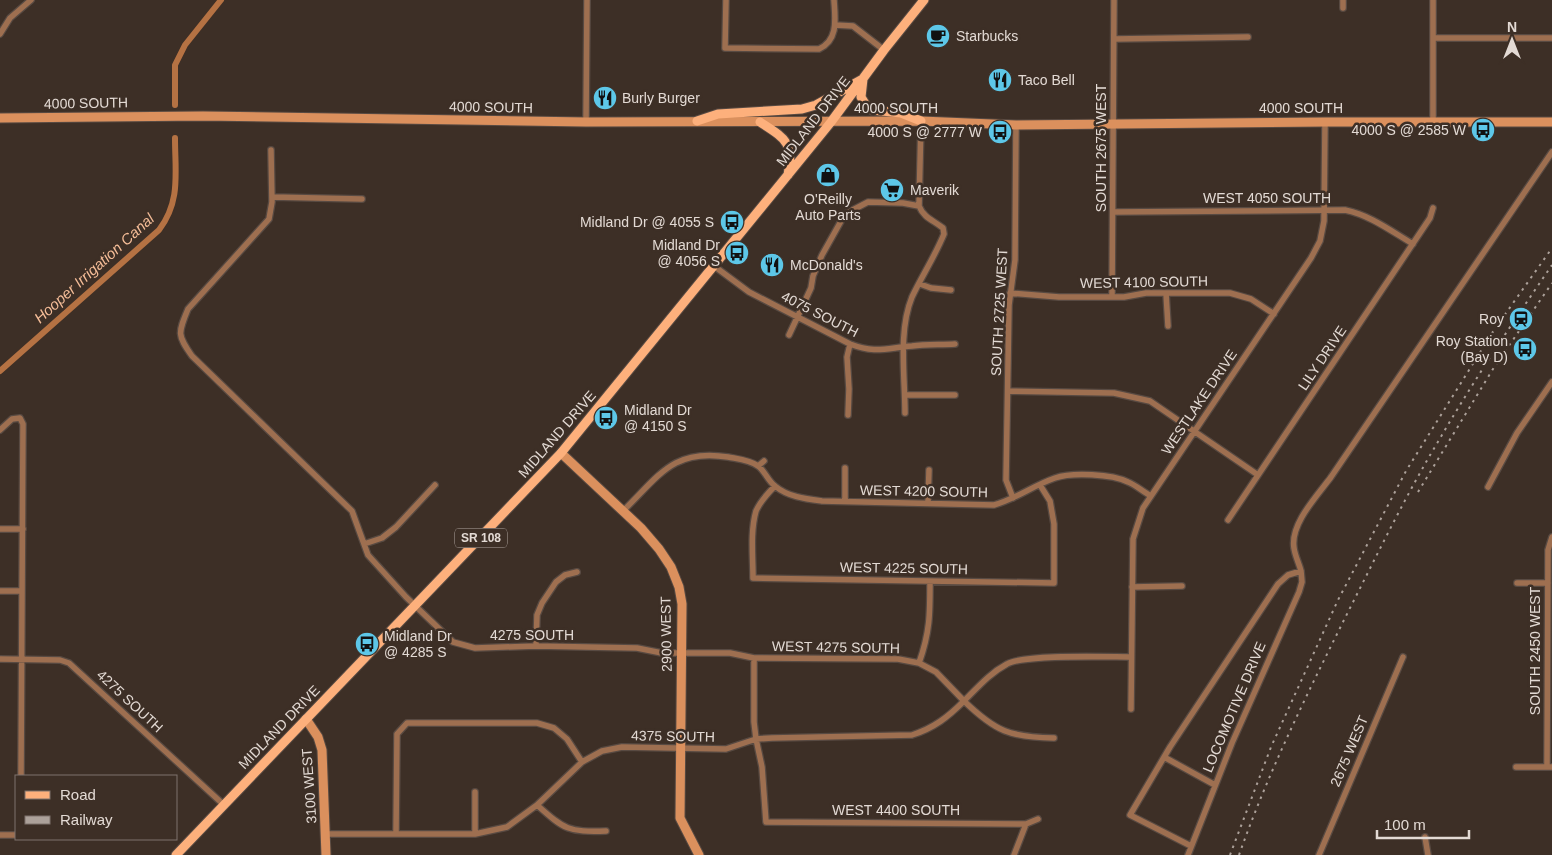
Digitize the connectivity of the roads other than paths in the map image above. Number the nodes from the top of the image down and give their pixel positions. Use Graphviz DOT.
graph roads {
  1 [pos="18,0"];
  2 [pos="31,0"];
  3 [pos="588,0"];
  4 [pos="726,0"];
  5 [pos="834,0"];
  6 [pos="924,0"];
  7 [pos="1114,0"];
  8 [pos="1343,0"];
  9 [pos="1433,0"];
  10 [pos="25,5"];
  11 [pos="1343,8"];
  12 [pos="835,25"];
  13 [pos="0,34"];
  14 [pos="1248,37"];
  15 [pos="1433,38"];
  16 [pos="1552,38"];
  17 [pos="1114,39"];
  18 [pos="884,50"];
  19 [pos="863,78"];
  20 [pos="0,118"];
  21 [pos="921,121"];
  22 [pos="586,122"];
  23 [pos="697,122"];
  24 [pos="760,122"];
  25 [pos="831,122"];
  26 [pos="1325,122"];
  27 [pos="1433,122"];
  28 [pos="1552,122"];
  29 [pos="1113,124"];
  30 [pos="1016,125"];
  31 [pos="271,150"];
  32 [pos="1552,152"];
  33 [pos="788,175"];
  34 [pos="272,197"];
  35 [pos="362,199"];
  36 [pos="919,206"];
  37 [pos="1434,208"];
  38 [pos="1324,210"];
  39 [pos="1113,212"];
  40 [pos="1413,244"];
  41 [pos="714,266"];
  42 [pos="920,284"];
  43 [pos="951,290"];
  44 [pos="1010,293"];
  45 [pos="1166,293"];
  46 [pos="1112,297"];
  47 [pos="1274,314"];
  48 [pos="798,318"];
  49 [pos="1168,326"];
  50 [pos="789,335"];
  51 [pos="850,344"];
  52 [pos="955,344"];
  53 [pos="903,346"];
  54 [pos="1552,382"];
  55 [pos="1008,391"];
  56 [pos="905,395"];
  57 [pos="955,395"];
  58 [pos="905,413"];
  59 [pos="848,415"];
  60 [pos="0,430"];
  61 [pos="1194,432"];
  62 [pos="561,454"];
  63 [pos="764,460"];
  64 [pos="758,466"];
  65 [pos="846,468"];
  66 [pos="929,470"];
  67 [pos="1258,474"];
  68 [pos="435,485"];
  69 [pos="1040,485"];
  70 [pos="775,486"];
  71 [pos="1488,487"];
  72 [pos="1151,496"];
  73 [pos="1013,498"];
  74 [pos="845,501"];
  75 [pos="928,503"];
  76 [pos="623,511"];
  77 [pos="1228,520"];
  78 [pos="0,529"];
  79 [pos="23,529"];
  80 [pos="1552,537"];
  81 [pos="364,544"];
  82 [pos="1301,570"];
  83 [pos="576,572"];
  84 [pos="930,582"];
  85 [pos="1517,583"];
  86 [pos="1548,583"];
  87 [pos="1182,586"];
  88 [pos="1132,587"];
  89 [pos="22,590"];
  90 [pos="0,591"];
  91 [pos="416,606"];
  92 [pos="536,646"];
  93 [pos="662,653"];
  94 [pos="681,653"];
  95 [pos="1403,657"];
  96 [pos="754,658"];
  97 [pos="1130,658"];
  98 [pos="0,659"];
  99 [pos="22,659"];
  100 [pos="919,663"];
  101 [pos="964,702"];
  102 [pos="1131,708"];
  103 [pos="306,719"];
  104 [pos="1054,738"];
  105 [pos="756,739"];
  106 [pos="680,748"];
  107 [pos="1164,757"];
  108 [pos="582,762"];
  109 [pos="1516,767"];
  110 [pos="1550,767"];
  111 [pos="21,775"];
  112 [pos="1215,785"];
  113 [pos="475,792"];
  114 [pos="537,805"];
  115 [pos="224,806"];
  116 [pos="1038,820"];
  117 [pos="1026,824"];
  118 [pos="606,831"];
  119 [pos="326,834"];
  120 [pos="396,834"];
  121 [pos="475,834"];
  122 [pos="0,835"];
  123 [pos="15,835"];
  124 [pos="1425,837"];
  125 [pos="1191,846"];
  126 [pos="176,855"];
  127 [pos="326,855"];
  128 [pos="699,855"];
  129 [pos="1014,855"];
  130 [pos="1188,855"];
  131 [pos="1319,855"];
  132 [pos="1428,855"];
  1 -- 10 [label="street"];
  2 -- 10 [label="street"];
  3 -- 22 [label="street"];
  4 -- 12 [label="street"];
  5 -- 12 [label="street"];
  6 -- 18 [label="main road, MIDLAND DRIVE / SR 108"];
  7 -- 17 [label="street, SOUTH 2675 WEST"];
  8 -- 11 [label="street"];
  9 -- 15 [label="street"];
  10 -- 13 [label="street"];
  12 -- 18 [label="street"];
  14 -- 17 [label="street"];
  15 -- 16 [label="street"];
  15 -- 27 [label="street"];
  17 -- 29 [label="street, SOUTH 2675 WEST"];
  18 -- 19 [label="main road, MIDLAND DRIVE / SR 108"];
  19 -- 21 [label="main road"];
  19 -- 23 [label="main road"];
  19 -- 25 [label="main road, MIDLAND DRIVE / SR 108"];
  20 -- 22 [label="street, 4000 SOUTH"];
  21 -- 25 [label="street, 4000 SOUTH"];
  21 -- 30 [label="street, 4000 SOUTH"];
  21 -- 36 [label="street"];
  22 -- 23 [label="street, 4000 SOUTH"];
  23 -- 24 [label="street, 4000 SOUTH"];
  24 -- 25 [label="street, 4000 SOUTH"];
  24 -- 33 [label="main road"];
  25 -- 33 [label="main road, MIDLAND DRIVE / SR 108"];
  26 -- 27 [label="street, 4000 SOUTH"];
  26 -- 29 [label="street, 4000 SOUTH"];
  26 -- 38 [label="street, WESTLAKE DRIVE"];
  27 -- 28 [label="street, 4000 SOUTH"];
  29 -- 30 [label="street, 4000 SOUTH"];
  29 -- 39 [label="street, SOUTH 2675 WEST"];
  30 -- 44 [label="street, SOUTH 2725 WEST"];
  31 -- 34 [label="street"];
  32 -- 82 [label="street"];
  33 -- 41 [label="main road, MIDLAND DRIVE / SR 108"];
  34 -- 35 [label="street"];
  34 -- 81 [label="street, 4275 SOUTH"];
  36 -- 42 [label="street"];
  36 -- 48 [label="street"];
  37 -- 40 [label="street, LILY DRIVE"];
  38 -- 39 [label="street, WEST 4050 SOUTH"];
  38 -- 40 [label="street, WEST 4050 SOUTH"];
  38 -- 47 [label="street, WESTLAKE DRIVE"];
  39 -- 46 [label="street, SOUTH 2675 WEST"];
  40 -- 67 [label="street, LILY DRIVE"];
  41 -- 48 [label="street, 4075 SOUTH"];
  41 -- 62 [label="main road, MIDLAND DRIVE / SR 108"];
  42 -- 43 [label="street"];
  42 -- 53 [label="street"];
  44 -- 46 [label="street, WEST 4100 SOUTH"];
  44 -- 55 [label="street, SOUTH 2725 WEST"];
  45 -- 46 [label="street, WEST 4100 SOUTH"];
  45 -- 47 [label="street, WEST 4100 SOUTH"];
  45 -- 49 [label="street"];
  47 -- 61 [label="street, WESTLAKE DRIVE"];
  48 -- 50 [label="street"];
  48 -- 51 [label="street, 4075 SOUTH"];
  51 -- 53 [label="street, 4075 SOUTH"];
  51 -- 59 [label="street"];
  52 -- 53 [label="street, 4075 SOUTH"];
  53 -- 56 [label="street"];
  54 -- 71 [label="street"];
  55 -- 61 [label="street"];
  55 -- 73 [label="street, SOUTH 2725 WEST"];
  56 -- 57 [label="street"];
  56 -- 58 [label="street"];
  60 -- 79 [label="street"];
  61 -- 67 [label="street"];
  61 -- 72 [label="street, WESTLAKE DRIVE"];
  62 -- 76 [label="street, 2900 WEST"];
  62 -- 91 [label="main road, MIDLAND DRIVE / SR 108"];
  63 -- 64 [label="street"];
  64 -- 70 [label="street, WEST 4200 SOUTH"];
  64 -- 76 [label="street, WEST 4200 SOUTH"];
  65 -- 74 [label="street"];
  66 -- 75 [label="street"];
  67 -- 77 [label="street, LILY DRIVE"];
  68 -- 81 [label="street"];
  69 -- 72 [label="street, WEST 4200 SOUTH"];
  69 -- 73 [label="street, WEST 4200 SOUTH"];
  69 -- 84 [label="street, WEST 4225 SOUTH"];
  70 -- 74 [label="street, WEST 4200 SOUTH"];
  70 -- 84 [label="street, WEST 4225 SOUTH"];
  72 -- 88 [label="street, WESTLAKE DRIVE"];
  73 -- 75 [label="street, WEST 4200 SOUTH"];
  74 -- 75 [label="street, WEST 4200 SOUTH"];
  76 -- 94 [label="street, 2900 WEST"];
  78 -- 79 [label="street"];
  79 -- 89 [label="street"];
  80 -- 86 [label="street, SOUTH 2450 WEST"];
  81 -- 91 [label="street, 4275 SOUTH"];
  82 -- 107 [label="street"];
  82 -- 112 [label="street, LOCOMOTIVE DRIVE"];
  83 -- 92 [label="street"];
  84 -- 100 [label="street"];
  85 -- 86 [label="street"];
  86 -- 110 [label="street, SOUTH 2450 WEST"];
  87 -- 88 [label="street"];
  88 -- 97 [label="street, WESTLAKE DRIVE"];
  89 -- 90 [label="street"];
  89 -- 99 [label="street"];
  91 -- 92 [label="street, 4275 SOUTH"];
  91 -- 103 [label="main road, MIDLAND DRIVE / SR 108"];
  92 -- 93 [label="street, 4275 SOUTH"];
  93 -- 94 [label="street, WEST 4275 SOUTH"];
  94 -- 96 [label="street, WEST 4275 SOUTH"];
  94 -- 106 [label="street, 2900 WEST"];
  95 -- 131 [label="street, 2675 WEST"];
  96 -- 100 [label="street, WEST 4275 SOUTH"];
  96 -- 105 [label="street"];
  97 -- 101 [label="street"];
  97 -- 102 [label="street, WESTLAKE DRIVE"];
  98 -- 99 [label="street, 4275 SOUTH"];
  99 -- 111 [label="street"];
  99 -- 115 [label="street, 4275 SOUTH"];
  100 -- 101 [label="street, WEST 4275 SOUTH"];
  101 -- 104 [label="street"];
  101 -- 105 [label="street, 4375 SOUTH"];
  103 -- 115 [label="main road, MIDLAND DRIVE / SR 108"];
  103 -- 119 [label="street, 3100 WEST"];
  105 -- 106 [label="street, 4375 SOUTH"];
  105 -- 117 [label="street, WEST 4400 SOUTH"];
  106 -- 108 [label="street, 4375 SOUTH"];
  106 -- 128 [label="street, 2900 WEST"];
  107 -- 112 [label="street"];
  107 -- 125 [label="street"];
  108 -- 114 [label="street, 4375 SOUTH"];
  108 -- 120 [label="street"];
  109 -- 110 [label="street"];
  112 -- 125 [label="street, LOCOMOTIVE DRIVE"];
  113 -- 121 [label="street"];
  114 -- 118 [label="street"];
  114 -- 121 [label="street, 4375 SOUTH"];
  115 -- 126 [label="main road, MIDLAND DRIVE / SR 108"];
  116 -- 117 [label="street, WEST 4400 SOUTH"];
  117 -- 129 [label="street"];
  119 -- 120 [label="street, 4375 SOUTH"];
  119 -- 127 [label="street, 3100 WEST"];
  120 -- 121 [label="street, 4375 SOUTH"];
  122 -- 123 [label="street"];
  124 -- 132 [label="street"];
  125 -- 130 [label="street, LOCOMOTIVE DRIVE"];
}
